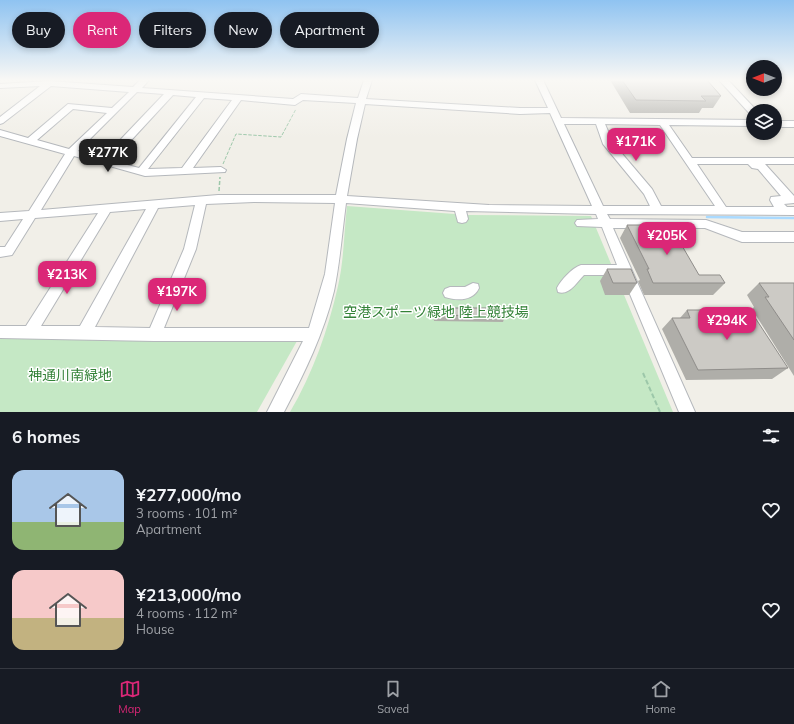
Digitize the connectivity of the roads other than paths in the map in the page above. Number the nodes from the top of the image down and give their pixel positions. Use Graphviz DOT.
graph roads {
  1 [pos="28,99"];
  2 [pos="125,99"];
  3 [pos="163,99"];
  4 [pos="199,99"];
  5 [pos="237,99"];
  6 [pos="255,99"];
  7 [pos="298,99"];
  8 [pos="334,99"];
  9 [pos="548,99"];
  10 [pos="360,101"];
  11 [pos="114,110"];
  12 [pos="553,110"];
  13 [pos="0,121"];
  14 [pos="558,122"];
  15 [pos="600,122"];
  16 [pos="663,123"];
  17 [pos="746,124"];
  18 [pos="782,124"];
  19 [pos="794,124"];
  20 [pos="0,133"];
  21 [pos="30,141"];
  22 [pos="71,153"];
  23 [pos="106,161"];
  24 [pos="689,161"];
  25 [pos="794,161"];
  26 [pos="754,164"];
  27 [pos="221,170"];
  28 [pos="185,171"];
  29 [pos="141,172"];
  30 [pos="341,199"];
  31 [pos="201,200"];
  32 [pos="154,205"];
  33 [pos="786,207"];
  34 [pos="460,208"];
  35 [pos="106,209"];
  36 [pos="600,210"];
  37 [pos="658,210"];
  38 [pos="723,210"];
  39 [pos="31,215"];
  40 [pos="0,217"];
  41 [pos="462,219"];
  42 [pos="581,223"];
  43 [pos="606,224"];
  44 [pos="794,238"];
  45 [pos="0,252"];
  46 [pos="626,270"];
  47 [pos="473,288"];
  48 [pos="563,288"];
  49 [pos="450,292"];
  50 [pos="0,332"];
  51 [pos="30,332"];
  52 [pos="84,333"];
  53 [pos="313,334"];
  54 [pos="154,335"];
  55 [pos="275,412"];
  56 [pos="687,412"];
  1 -- 13 [label="street"];
  2 -- 11 [label="street"];
  3 -- 23 [label="street"];
  4 -- 29 [label="street"];
  5 -- 28 [label="street"];
  6 -- 7 [label="street"];
  8 -- 10 [label="street"];
  9 -- 12 [label="street"];
  10 -- 12 [label="street"];
  10 -- 30 [label="street"];
  11 -- 21 [label="street"];
  11 -- 22 [label="street"];
  12 -- 14 [label="street"];
  14 -- 15 [label="street"];
  14 -- 36 [label="street"];
  15 -- 16 [label="street"];
  15 -- 37 [label="street"];
  16 -- 17 [label="street"];
  16 -- 24 [label="street"];
  18 -- 19 [label="street"];
  20 -- 21 [label="street"];
  21 -- 22 [label="street"];
  22 -- 23 [label="street"];
  22 -- 39 [label="street"];
  23 -- 29 [label="street"];
  24 -- 26 [label="street"];
  24 -- 38 [label="street"];
  25 -- 26 [label="street"];
  26 -- 33 [label="street"];
  27 -- 28 [label="street"];
  28 -- 29 [label="street"];
  30 -- 31 [label="street"];
  30 -- 34 [label="street"];
  30 -- 53 [label="street"];
  31 -- 32 [label="street"];
  31 -- 54 [label="street"];
  32 -- 35 [label="street"];
  32 -- 52 [label="street"];
  33 -- 38 [label="street"];
  34 -- 36 [label="street"];
  34 -- 41 [label="street"];
  35 -- 39 [label="street"];
  35 -- 51 [label="street"];
  36 -- 37 [label="street"];
  36 -- 43 [label="street"];
  37 -- 38 [label="street"];
  39 -- 40 [label="street"];
  39 -- 45 [label="street"];
  42 -- 43 [label="street"];
  43 -- 44 [label="street"];
  43 -- 46 [label="street"];
  46 -- 48 [label="street"];
  46 -- 56 [label="street"];
  47 -- 49 [label="street"];
  50 -- 51 [label="street"];
  51 -- 52 [label="street"];
  52 -- 54 [label="street"];
  53 -- 54 [label="street"];
  53 -- 55 [label="street"];
}
